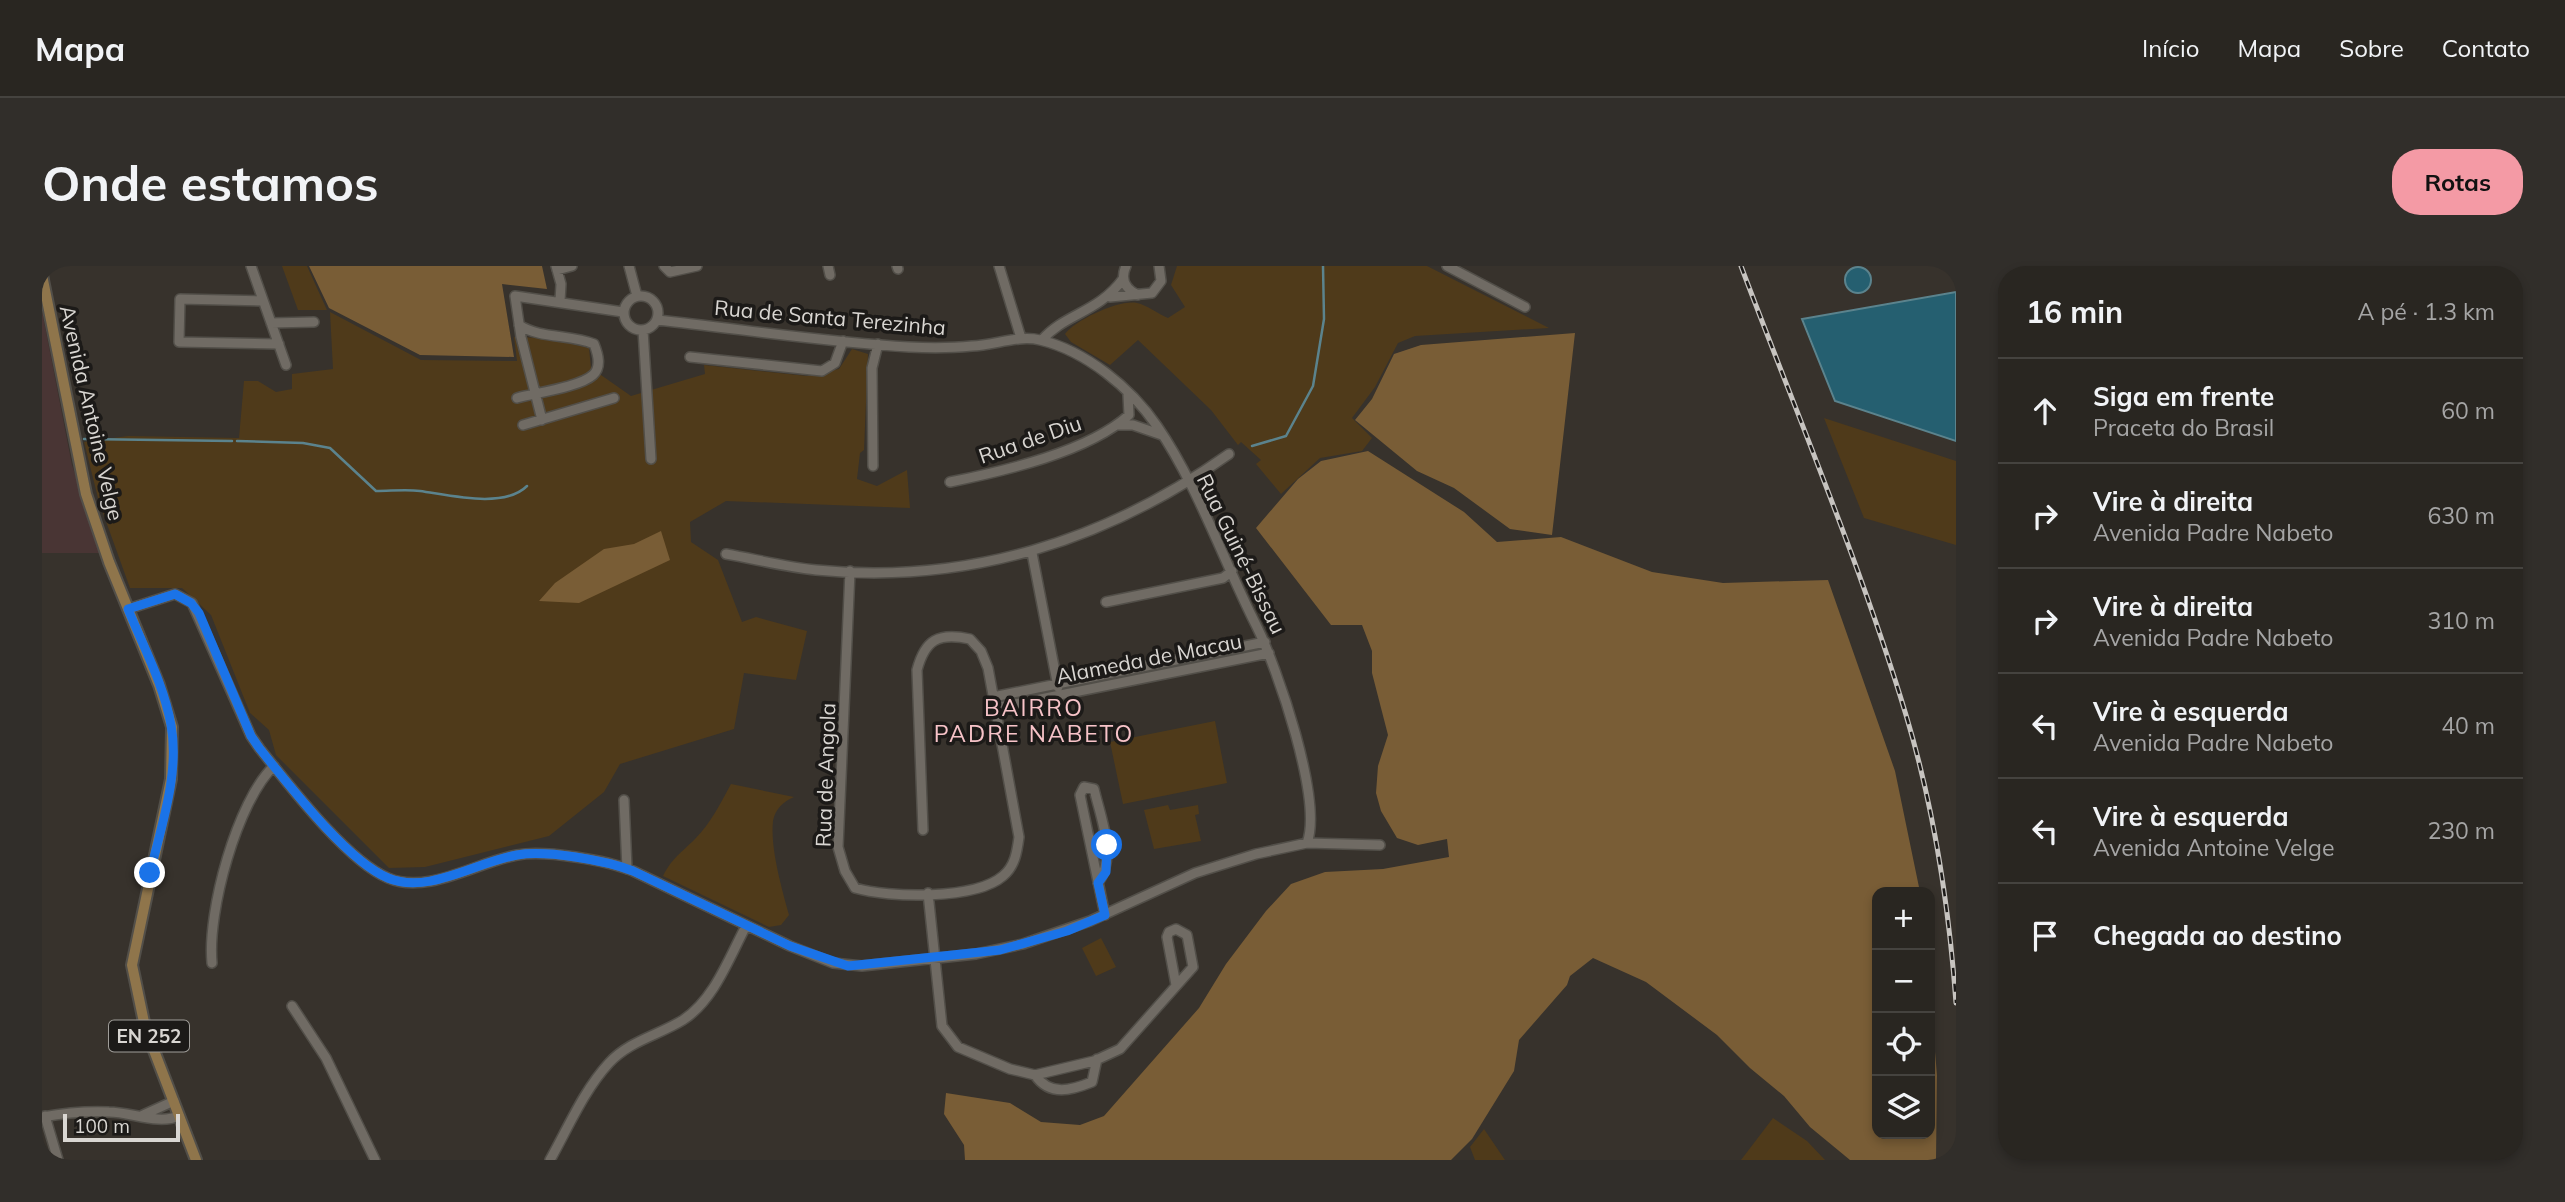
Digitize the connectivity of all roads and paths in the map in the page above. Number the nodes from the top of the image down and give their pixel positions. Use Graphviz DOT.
graph roads {
  1 [pos="251,266"];
  2 [pos="572,266"];
  3 [pos="629,266"];
  4 [pos="664,266"];
  5 [pos="697,266"];
  6 [pos="999,266"];
  7 [pos="1126,266"];
  8 [pos="1159,266"];
  9 [pos="1168,266"];
  10 [pos="1447,266"];
  11 [pos="556,268"];
  12 [pos="42,275"];
  13 [pos="1162,277"];
  14 [pos="1123,279"];
  15 [pos="1138,295"];
  16 [pos="637,296"];
  17 [pos="1110,297"];
  18 [pos="263,300"];
  19 [pos="560,301"];
  20 [pos="1525,307"];
  21 [pos="623,312"];
  22 [pos="657,320"];
  23 [pos="314,322"];
  24 [pos="271,323"];
  25 [pos="519,325"];
  26 [pos="643,330"];
  27 [pos="540,332"];
  28 [pos="1021,338"];
  29 [pos="1042,340"];
  30 [pos="843,341"];
  31 [pos="279,344"];
  32 [pos="878,344"];
  33 [pos="524,348"];
  34 [pos="690,357"];
  35 [pos="286,365"];
  36 [pos="535,393"];
  37 [pos="1128,393"];
  38 [pos="517,398"];
  39 [pos="614,398"];
  40 [pos="542,420"];
  41 [pos="523,425"];
  42 [pos="1119,425"];
  43 [pos="1162,435"];
  44 [pos="1229,454"];
  45 [pos="651,459"];
  46 [pos="873,466"];
  47 [pos="950,482"];
  48 [pos="1188,483"];
  49 [pos="1031,553"];
  50 [pos="726,554"];
  51 [pos="850,571"];
  52 [pos="1232,571"];
  53 [pos="1106,602"];
  54 [pos="128,609"];
  55 [pos="1265,642"];
  56 [pos="1269,653"];
  57 [pos="1058,684"];
  58 [pos="1060,695"];
  59 [pos="993,697"];
  60 [pos="995,708"];
  61 [pos="274,766"];
  62 [pos="624,800"];
  63 [pos="923,830"];
  64 [pos="1307,843"];
  65 [pos="1380,845"];
  66 [pos="627,869"];
  67 [pos="1098,883"];
  68 [pos="928,893"];
  69 [pos="1105,915"];
  70 [pos="746,926"];
  71 [pos="934,959"];
  72 [pos="212,962"];
  73 [pos="1176,985"];
  74 [pos="292,1006"];
  75 [pos="1097,1059"];
  76 [pos="1035,1075"];
  77 [pos="174,1101"];
  78 [pos="143,1115"];
  79 [pos="44,1116"];
  80 [pos="180,1116"];
  81 [pos="58,1160"];
  82 [pos="196,1160"];
  83 [pos="374,1160"];
  84 [pos="550,1160"];
  1 -- 18 [label="street"];
  2 -- 11 [label="street"];
  3 -- 16 [label="street"];
  4 -- 5 [label="street"];
  6 -- 28 [label="street"];
  7 -- 14 [label="street"];
  8 -- 13 [label="street"];
  9 -- 13 [label="street"];
  10 -- 20 [label="street"];
  11 -- 19 [label="street"];
  12 -- 54 [label="main road, Avenida Antoine Velge / EN 252"];
  13 -- 15 [label="street"];
  14 -- 15 [label="street"];
  14 -- 17 [label="street"];
  15 -- 17 [label="street"];
  16 -- 21 [label="street"];
  16 -- 22 [label="street"];
  17 -- 29 [label="street"];
  18 -- 24 [label="street"];
  18 -- 31 [label="street"];
  19 -- 21 [label="street"];
  19 -- 25 [label="street"];
  21 -- 26 [label="street"];
  22 -- 26 [label="street"];
  22 -- 30 [label="street, Rua de Santa Terezinha"];
  23 -- 24 [label="street"];
  24 -- 31 [label="street"];
  25 -- 27 [label="street"];
  25 -- 33 [label="street"];
  26 -- 45 [label="street"];
  27 -- 33 [label="street"];
  27 -- 36 [label="street"];
  28 -- 29 [label="street, Rua de Santa Terezinha"];
  28 -- 32 [label="street, Rua de Santa Terezinha"];
  29 -- 37 [label="street, Rua Guiné-Bissau"];
  30 -- 32 [label="street, Rua de Santa Terezinha"];
  30 -- 34 [label="street"];
  31 -- 35 [label="street"];
  32 -- 46 [label="street"];
  33 -- 36 [label="street"];
  36 -- 38 [label="street"];
  36 -- 40 [label="street"];
  37 -- 42 [label="street"];
  37 -- 43 [label="street, Rua Guiné-Bissau"];
  39 -- 40 [label="street"];
  40 -- 41 [label="street"];
  42 -- 43 [label="street"];
  42 -- 47 [label="street, Rua de Diu"];
  43 -- 48 [label="street, Rua Guiné-Bissau"];
  44 -- 48 [label="street"];
  48 -- 49 [label="street"];
  48 -- 52 [label="street, Rua Guiné-Bissau"];
  49 -- 51 [label="street"];
  49 -- 57 [label="street"];
  50 -- 51 [label="street"];
  51 -- 68 [label="street, Rua de Angola"];
  52 -- 53 [label="street"];
  52 -- 55 [label="street, Rua Guiné-Bissau"];
  54 -- 61 [label="street"];
  54 -- 77 [label="main road, Avenida Antoine Velge / EN 252"];
  55 -- 56 [label="street, Rua Guiné-Bissau"];
  55 -- 57 [label="street, Alameda de Macau"];
  56 -- 58 [label="street, Alameda de Macau"];
  56 -- 64 [label="street, Rua Guiné-Bissau"];
  57 -- 58 [label="street"];
  57 -- 59 [label="street, Alameda de Macau"];
  58 -- 60 [label="street, Alameda de Macau"];
  59 -- 60 [label="street, Rua de Angola"];
  59 -- 63 [label="street, Rua de Angola"];
  60 -- 68 [label="street, Rua de Angola"];
  61 -- 66 [label="street"];
  61 -- 72 [label="street"];
  62 -- 66 [label="street"];
  64 -- 65 [label="street"];
  64 -- 69 [label="street"];
  66 -- 70 [label="street"];
  67 -- 67 [label="street"];
  67 -- 69 [label="street"];
  68 -- 71 [label="street"];
  69 -- 71 [label="street"];
  70 -- 71 [label="street"];
  70 -- 84 [label="street"];
  71 -- 76 [label="street"];
  73 -- 73 [label="street"];
  73 -- 75 [label="street"];
  74 -- 83 [label="street"];
  75 -- 76 [label="street"];
  75 -- 76 [label="street"];
  77 -- 78 [label="street"];
  77 -- 80 [label="main road, Avenida Antoine Velge / EN 252"];
  78 -- 79 [label="street"];
  78 -- 80 [label="street"];
  79 -- 81 [label="street"];
  80 -- 82 [label="main road, Avenida Antoine Velge / EN 252"];
}
